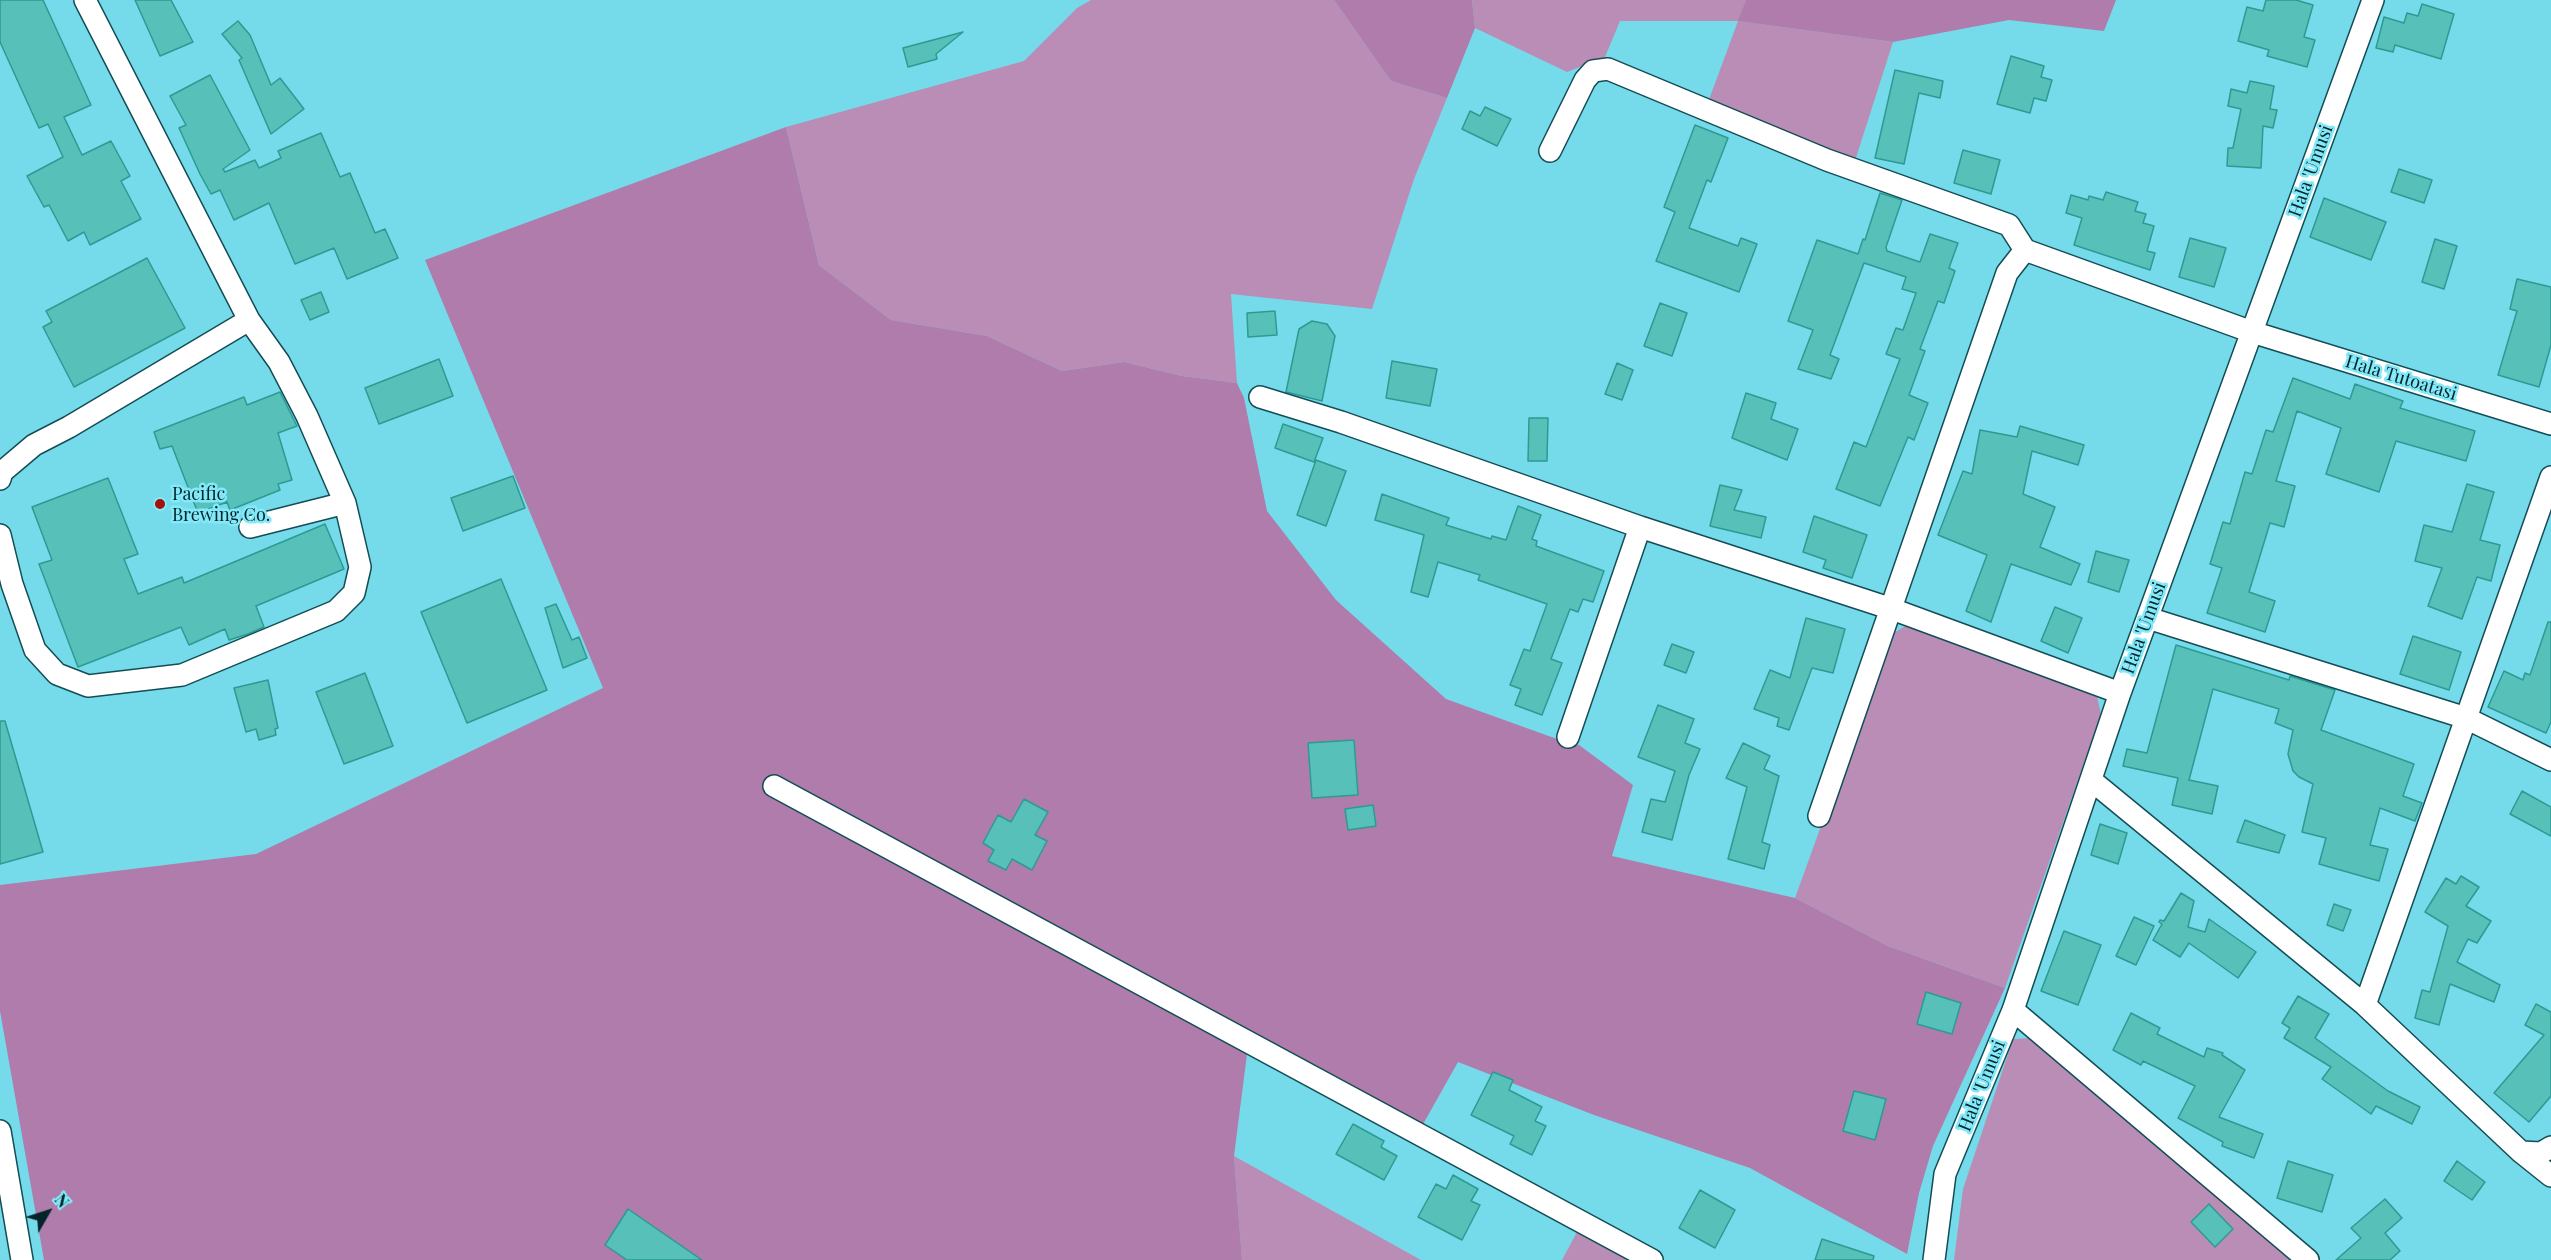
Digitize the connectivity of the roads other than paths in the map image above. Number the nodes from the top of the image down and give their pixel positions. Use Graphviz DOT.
graph roads {
  1 [pos="85,0"];
  2 [pos="2373,0"];
  3 [pos="1550,151"];
  4 [pos="2025,250"];
  5 [pos="249,320"];
  6 [pos="2252,332"];
  7 [pos="1260,397"];
  8 [pos="2551,424"];
  9 [pos="2551,477"];
  10 [pos="0,479"];
  11 [pos="345,502"];
  12 [pos="1640,526"];
  13 [pos="250,527"];
  14 [pos="0,535"];
  15 [pos="1892,609"];
  16 [pos="2148,618"];
  17 [pos="2120,693"];
  18 [pos="2466,718"];
  19 [pos="1568,737"];
  20 [pos="2551,760"];
  21 [pos="2091,780"];
  22 [pos="774,786"];
  23 [pos="1818,816"];
  24 [pos="2365,1005"];
  25 [pos="2013,1010"];
  26 [pos="0,1131"];
  27 [pos="2551,1148"];
  28 [pos="2521,1152"];
  29 [pos="2551,1176"];
  30 [pos="22,1260"];
  31 [pos="1652,1260"];
  32 [pos="1934,1260"];
  33 [pos="2308,1260"];
  1 -- 5 [label="street"];
  2 -- 6 [label="street, Hala 'Umusi"];
  3 -- 4 [label="street"];
  4 -- 6 [label="street, Hala Tutoatasi"];
  4 -- 15 [label="street"];
  5 -- 10 [label="street"];
  5 -- 11 [label="street"];
  6 -- 8 [label="street, Hala Tutoatasi"];
  6 -- 16 [label="street, Hala 'Umusi"];
  7 -- 12 [label="street"];
  9 -- 18 [label="street"];
  11 -- 13 [label="street"];
  11 -- 14 [label="street"];
  12 -- 15 [label="street"];
  12 -- 19 [label="street"];
  15 -- 17 [label="street"];
  15 -- 23 [label="street"];
  16 -- 17 [label="street, Hala 'Umusi"];
  16 -- 18 [label="street"];
  17 -- 21 [label="street, Hala 'Umusi"];
  18 -- 20 [label="street"];
  18 -- 24 [label="street"];
  21 -- 24 [label="street"];
  21 -- 25 [label="street, Hala 'Umusi"];
  22 -- 31 [label="street"];
  24 -- 28 [label="street"];
  25 -- 32 [label="street, Hala 'Umusi"];
  25 -- 33 [label="street"];
  26 -- 30 [label="street"];
  27 -- 28 [label="street"];
  28 -- 29 [label="street"];
}
